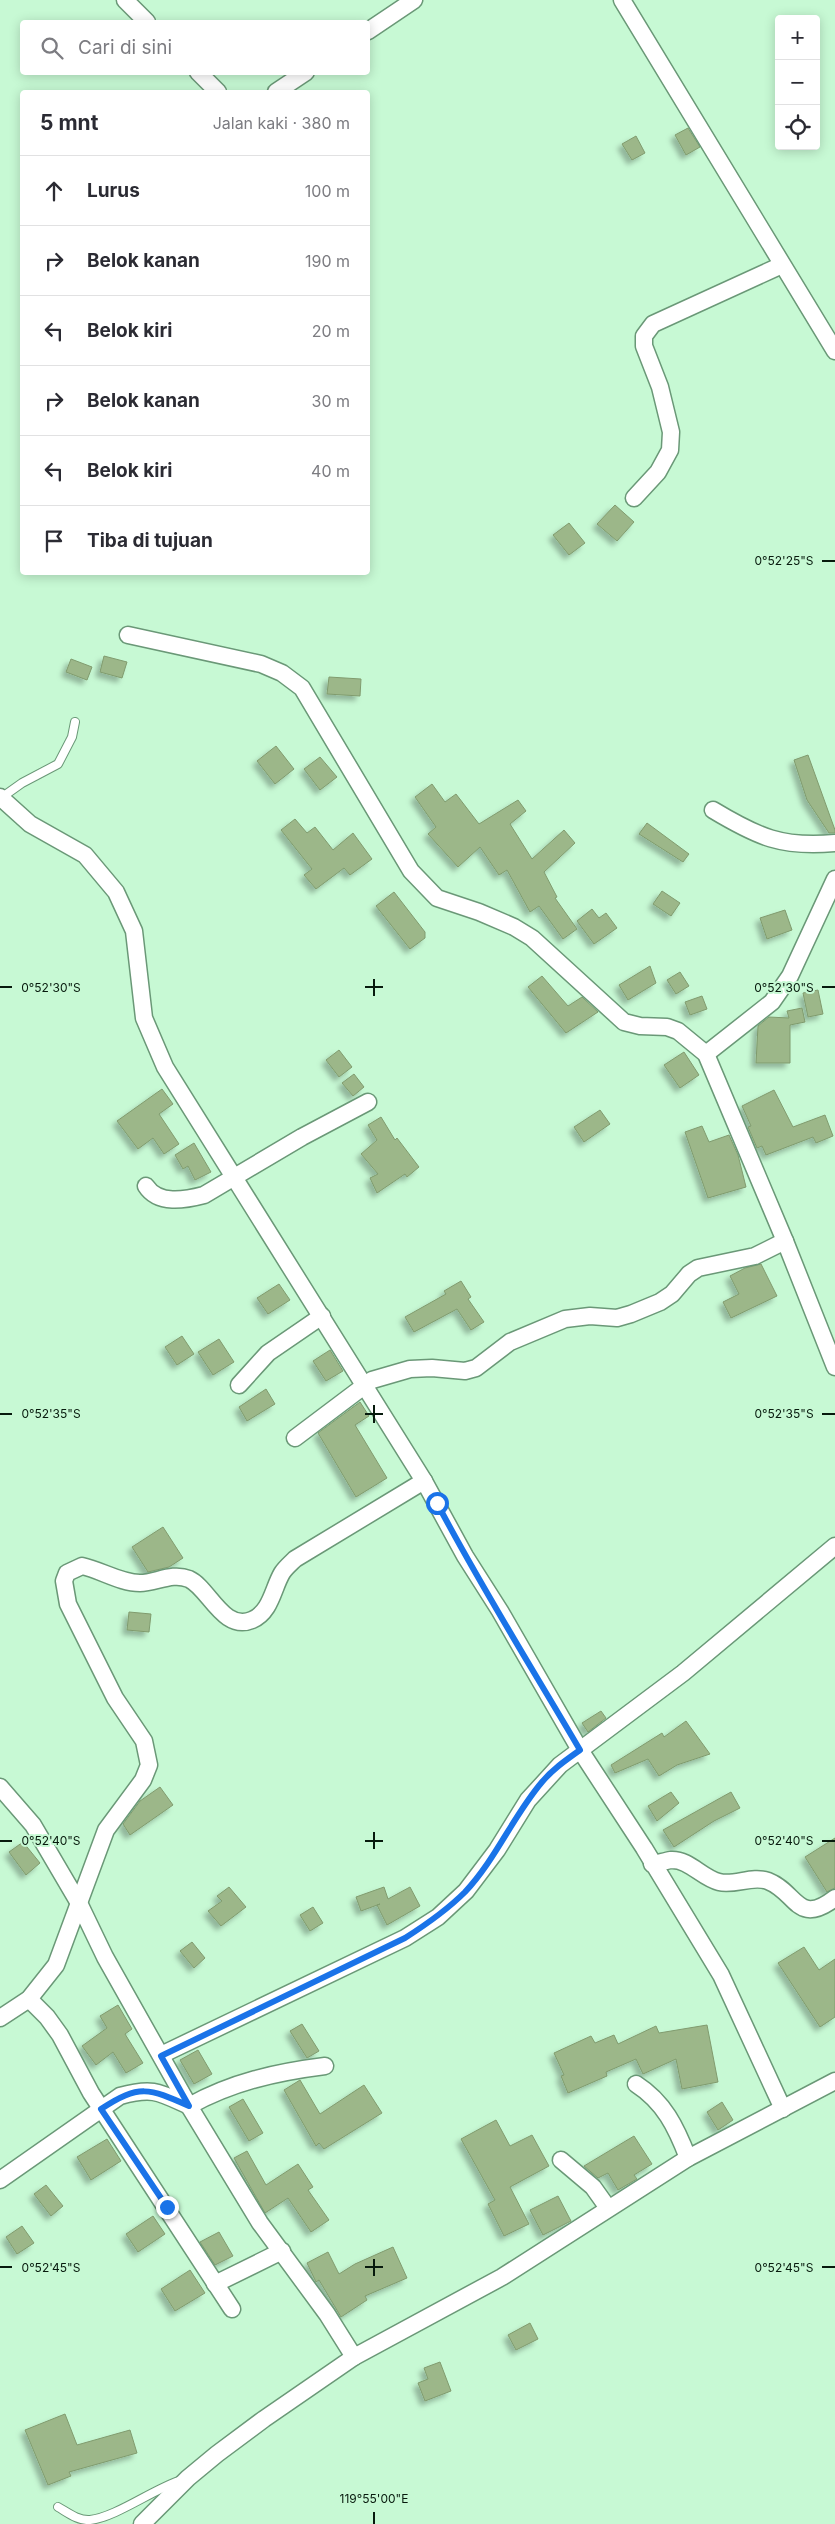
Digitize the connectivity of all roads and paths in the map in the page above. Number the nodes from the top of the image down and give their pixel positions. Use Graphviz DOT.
graph roads {
  1 [pos="124,0"];
  2 [pos="414,0"];
  3 [pos="622,0"];
  4 [pos="145,20"];
  5 [pos="370,30"];
  6 [pos="201,75"];
  7 [pos="302,75"];
  8 [pos="216,90"];
  9 [pos="279,90"];
  10 [pos="782,265"];
  11 [pos="835,351"];
  12 [pos="634,498"];
  13 [pos="128,635"];
  14 [pos="75,722"];
  15 [pos="0,797"];
  16 [pos="713,810"];
  17 [pos="835,843"];
  18 [pos="835,879"];
  19 [pos="706,1054"];
  20 [pos="368,1102"];
  21 [pos="235,1177"];
  22 [pos="146,1186"];
  23 [pos="785,1241"];
  24 [pos="322,1316"];
  25 [pos="835,1367"];
  26 [pos="239,1384"];
  27 [pos="364,1384"];
  28 [pos="295,1438"];
  29 [pos="424,1481"];
  30 [pos="835,1546"];
  31 [pos="580,1750"];
  32 [pos="0,1787"];
  33 [pos="652,1864"];
  34 [pos="835,1898"];
  35 [pos="80,1905"];
  36 [pos="28,1999"];
  37 [pos="0,2018"];
  38 [pos="161,2056"];
  39 [pos="325,2066"];
  40 [pos="835,2082"];
  41 [pos="636,2084"];
  42 [pos="189,2106"];
  43 [pos="101,2109"];
  44 [pos="783,2109"];
  45 [pos="688,2158"];
  46 [pos="561,2160"];
  47 [pos="0,2180"];
  48 [pos="608,2208"];
  49 [pos="282,2252"];
  50 [pos="215,2284"];
  51 [pos="232,2309"];
  52 [pos="354,2358"];
  53 [pos="188,2478"];
  54 [pos="58,2507"];
  55 [pos="142,2524"];
  1 -- 4 [label="street"];
  2 -- 5 [label="street"];
  3 -- 10 [label="street"];
  6 -- 8 [label="street"];
  7 -- 9 [label="street"];
  10 -- 11 [label="street"];
  10 -- 12 [label="street"];
  13 -- 19 [label="street"];
  14 -- 15 [label="lane"];
  15 -- 21 [label="street"];
  16 -- 17 [label="street"];
  18 -- 19 [label="street"];
  19 -- 23 [label="street"];
  20 -- 21 [label="street"];
  21 -- 22 [label="street"];
  21 -- 24 [label="street"];
  23 -- 25 [label="street"];
  23 -- 27 [label="street"];
  24 -- 26 [label="street"];
  24 -- 27 [label="street"];
  27 -- 28 [label="street"];
  27 -- 29 [label="street"];
  29 -- 31 [label="street"];
  29 -- 35 [label="street"];
  30 -- 31 [label="street"];
  31 -- 33 [label="street"];
  31 -- 38 [label="street"];
  32 -- 35 [label="street"];
  33 -- 34 [label="street"];
  33 -- 44 [label="street"];
  35 -- 36 [label="street"];
  35 -- 38 [label="street"];
  36 -- 37 [label="street"];
  36 -- 43 [label="street"];
  38 -- 42 [label="street"];
  39 -- 42 [label="street"];
  40 -- 44 [label="street"];
  41 -- 45 [label="street"];
  42 -- 43 [label="street"];
  42 -- 49 [label="street"];
  43 -- 47 [label="street"];
  43 -- 50 [label="street"];
  44 -- 45 [label="street"];
  45 -- 48 [label="street"];
  46 -- 48 [label="street"];
  48 -- 52 [label="street"];
  49 -- 50 [label="street"];
  49 -- 52 [label="street"];
  50 -- 51 [label="street"];
  52 -- 53 [label="street"];
  53 -- 54 [label="lane"];
  53 -- 55 [label="street"];
}
